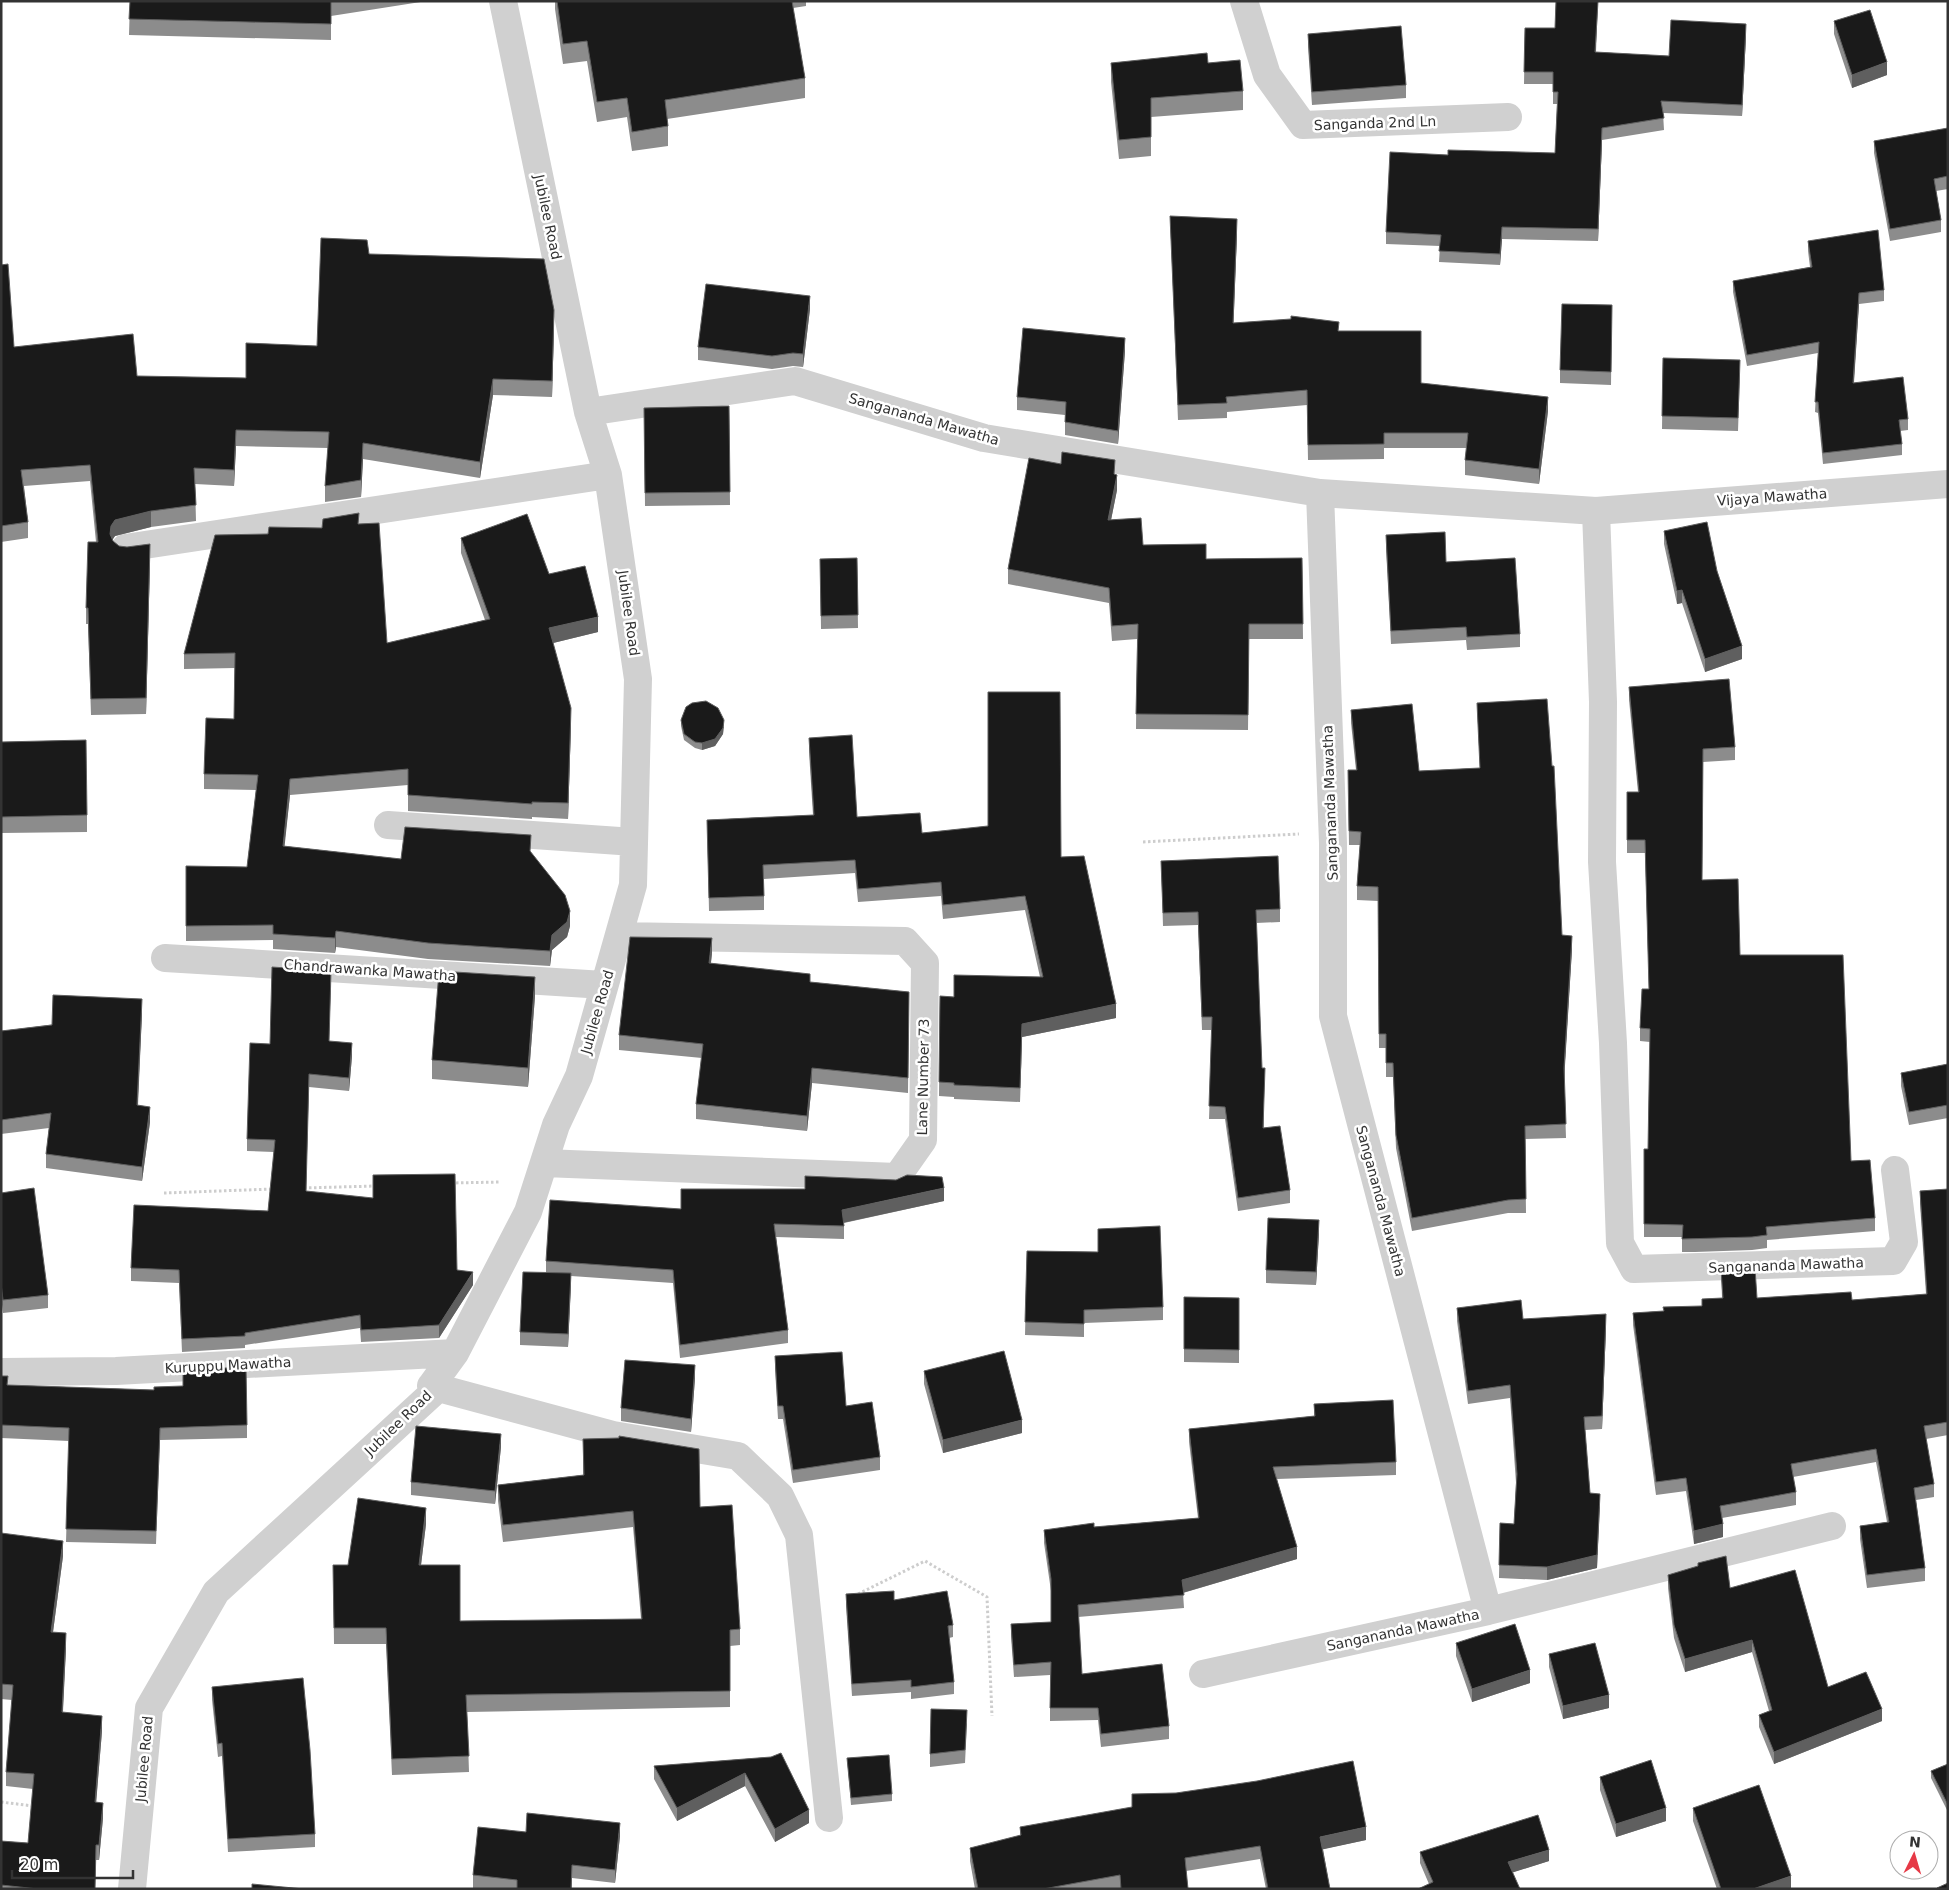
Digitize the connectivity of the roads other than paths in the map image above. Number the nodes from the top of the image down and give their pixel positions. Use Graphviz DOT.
graph roads {
  1 [pos="503,1"];
  2 [pos="1244,1"];
  3 [pos="1508,117"];
  4 [pos="588,412"];
  5 [pos="608,475"];
  6 [pos="1948,484"];
  7 [pos="1320,493"];
  8 [pos="1596,511"];
  9 [pos="125,548"];
  10 [pos="388,825"];
  11 [pos="634,842"];
  12 [pos="619,936"];
  13 [pos="165,958"];
  14 [pos="604,985"];
  15 [pos="1895,1170"];
  16 [pos="541,1172"];
  17 [pos="455,1353"];
  18 [pos="1,1372"];
  19 [pos="431,1386"];
  20 [pos="1832,1526"];
  21 [pos="1488,1611"];
  22 [pos="1203,1674"];
  23 [pos="829,1818"];
  24 [pos="132,1889"];
  1 -- 4 [label="street, Jubilee Road"];
  2 -- 3 [label="street, Sanganda 2nd Ln"];
  4 -- 5 [label="street, Jubilee Road"];
  4 -- 7 [label="street, Sangananda Mawatha"];
  5 -- 9 [label="street"];
  5 -- 11 [label="street, Jubilee Road"];
  6 -- 8 [label="street, Vijaya Mawatha"];
  7 -- 8 [label="street, Sangananda Mawatha"];
  7 -- 21 [label="street, Sangananda Mawatha"];
  8 -- 15 [label="street, Sangananda Mawatha"];
  10 -- 11 [label="street"];
  11 -- 12 [label="street, Jubilee Road"];
  12 -- 14 [label="street, Jubilee Road"];
  12 -- 16 [label="street, Lane Number 73"];
  13 -- 14 [label="street, Chandrawanka Mawatha"];
  14 -- 16 [label="street, Jubilee Road"];
  16 -- 17 [label="street, Jubilee Road"];
  17 -- 18 [label="street, Kuruppu Mawatha"];
  17 -- 19 [label="street, Jubilee Road"];
  19 -- 23 [label="street"];
  19 -- 24 [label="street, Jubilee Road"];
  20 -- 21 [label="street"];
  21 -- 22 [label="street, Sangananda Mawatha"];
}
